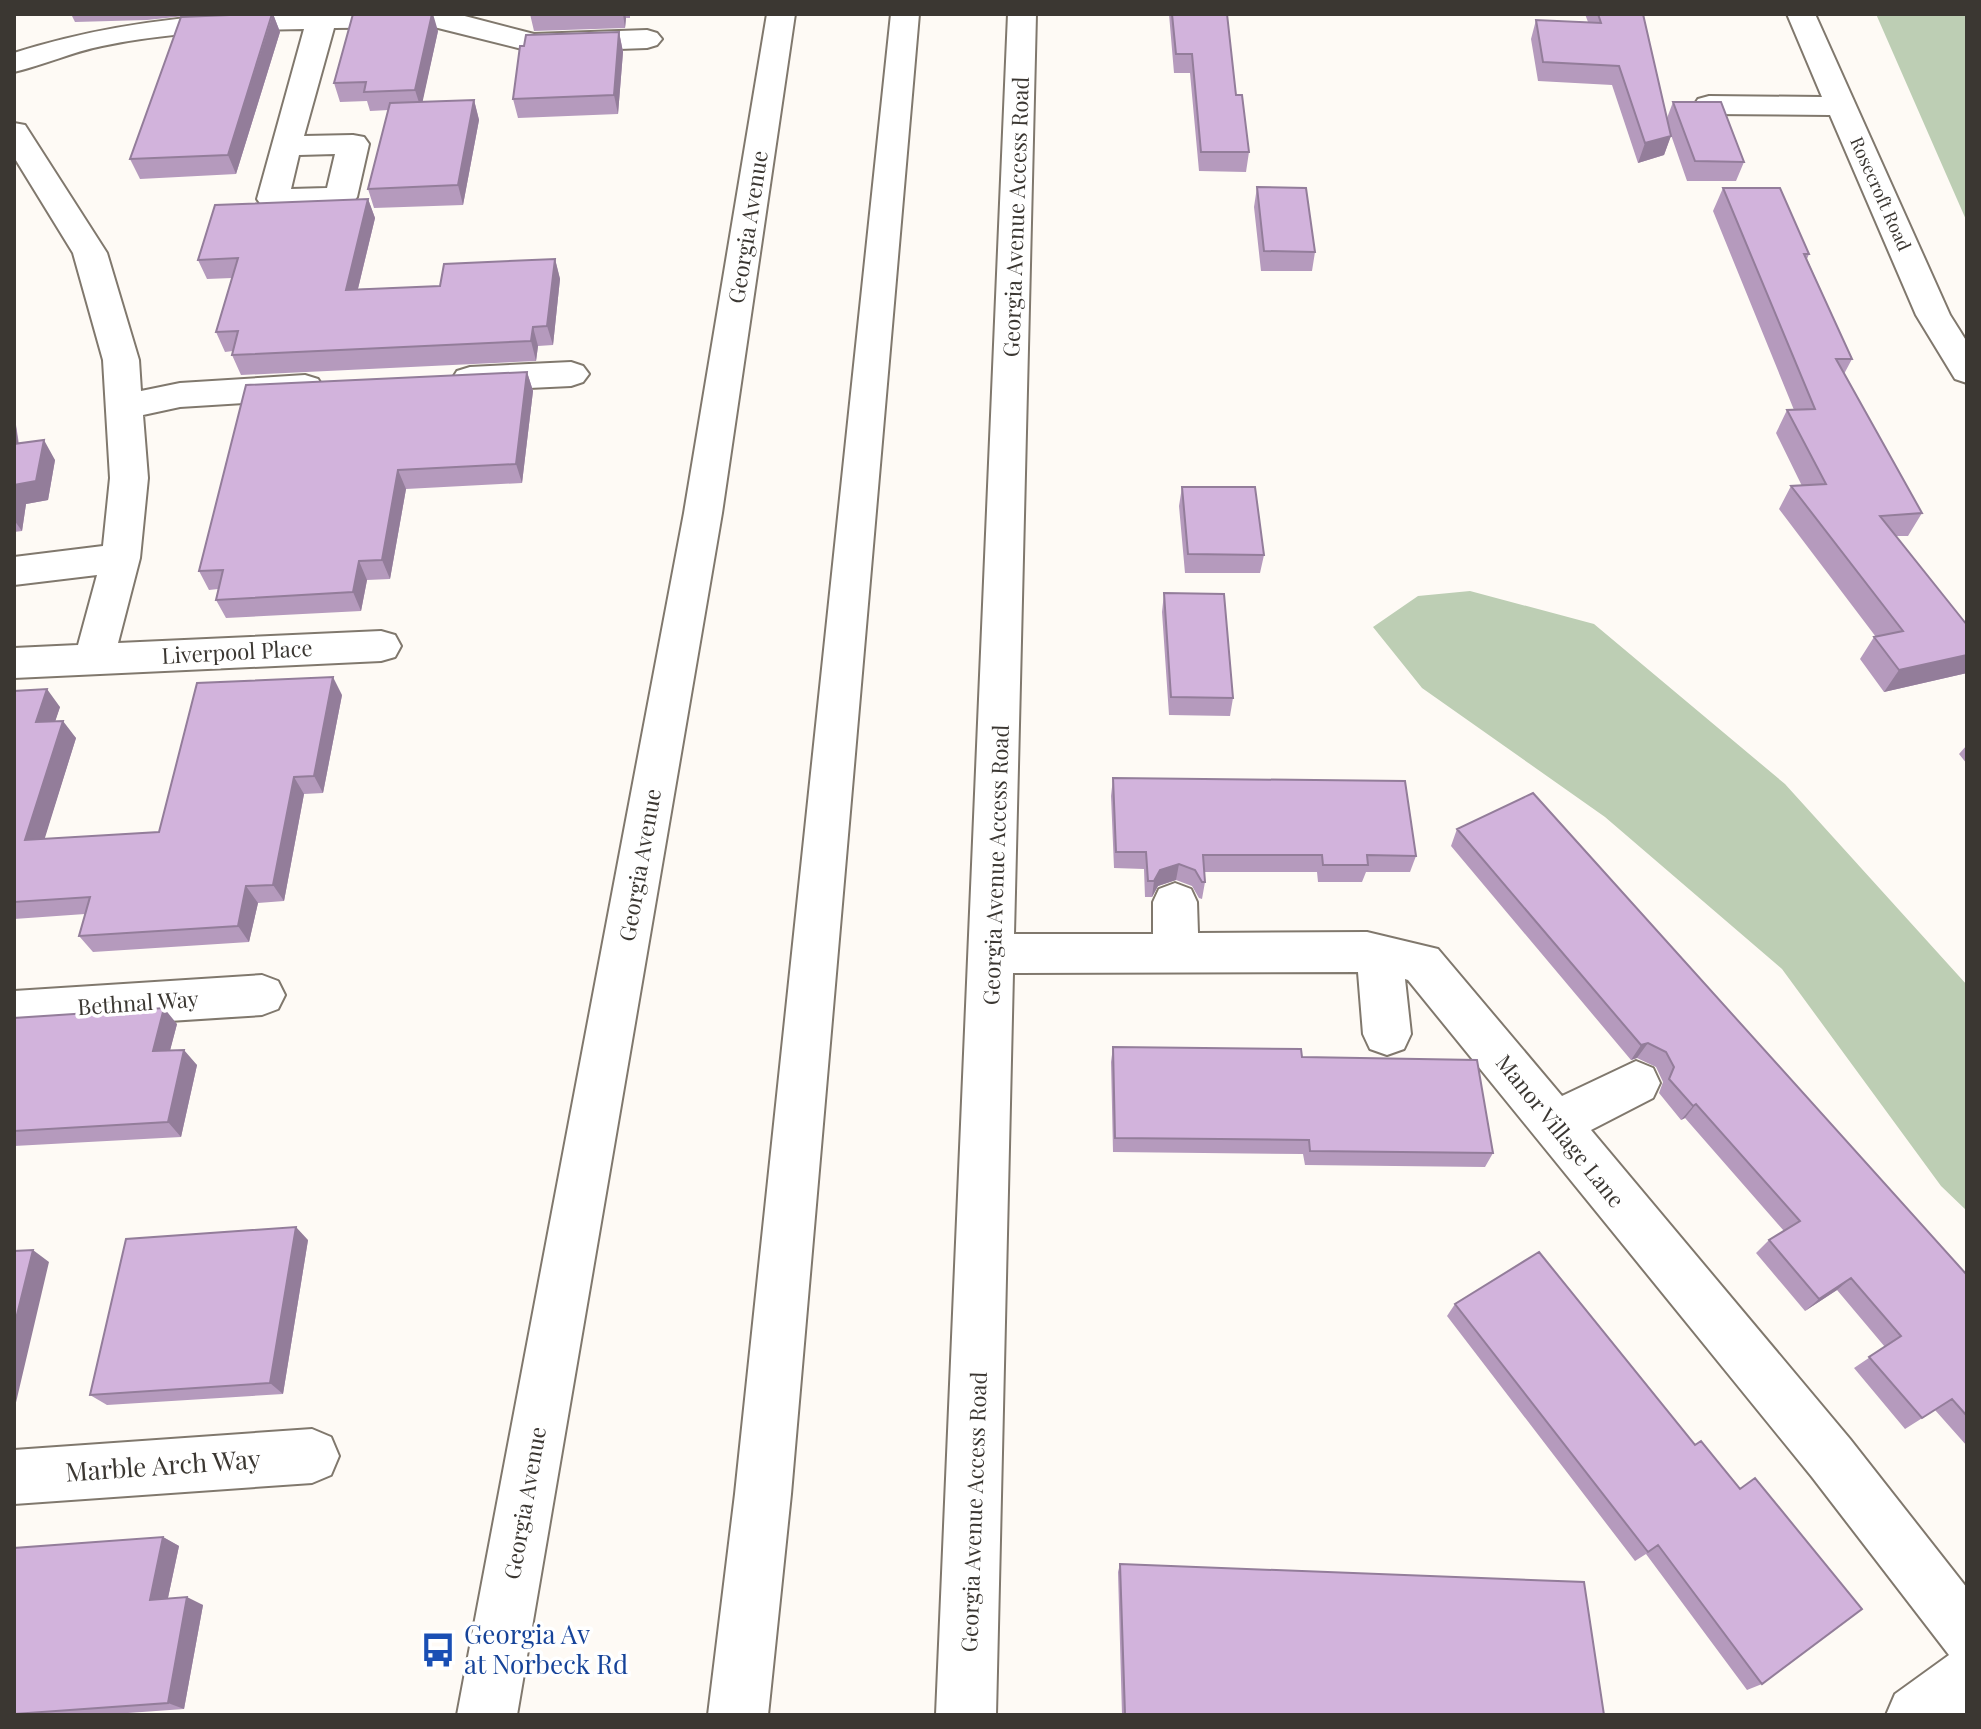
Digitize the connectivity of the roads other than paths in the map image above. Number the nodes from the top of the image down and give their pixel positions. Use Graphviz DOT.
graph roads {
  1 [pos="781,14"];
  2 [pos="905,14"];
  3 [pos="1022,14"];
  4 [pos="1801,14"];
  5 [pos="193,20"];
  6 [pos="321,21"];
  7 [pos="647,39"];
  8 [pos="14,63"];
  9 [pos="1709,105"];
  10 [pos="1841,106"];
  11 [pos="14,132"];
  12 [pos="286,146"];
  13 [pos="24,168"];
  14 [pos="1967,371"];
  15 [pos="571,374"];
  16 [pos="430,381"];
  17 [pos="335,386"];
  18 [pos="125,406"];
  19 [pos="121,558"];
  20 [pos="14,571"];
  21 [pos="381,646"];
  22 [pos="94,659"];
  23 [pos="14,663"];
  24 [pos="1175,902"];
  25 [pos="1176,953"];
  26 [pos="993,954"];
  27 [pos="1379,954"];
  28 [pos="262,995"];
  29 [pos="14,1011"];
  30 [pos="1387,1034"];
  31 [pos="1636,1083"];
  32 [pos="1555,1124"];
  33 [pos="312,1456"];
  34 [pos="14,1477"];
  35 [pos="1967,1634"];
  36 [pos="1967,1677"];
  37 [pos="487,1715"];
  38 [pos="738,1715"];
  39 [pos="966,1715"];
  40 [pos="1916,1715"];
  1 -- 37 [label="street, Georgia Avenue"];
  2 -- 38 [label="street"];
  3 -- 26 [label="street, Georgia Avenue Access Road"];
  4 -- 10 [label="street, Rosecroft Road"];
  5 -- 6 [label="street"];
  5 -- 8 [label="street"];
  6 -- 7 [label="street"];
  6 -- 12 [label="street"];
  9 -- 10 [label="street"];
  10 -- 14 [label="street, Rosecroft Road"];
  11 -- 13 [label="street"];
  13 -- 18 [label="street"];
  15 -- 16 [label="street"];
  17 -- 18 [label="street"];
  18 -- 19 [label="street"];
  19 -- 20 [label="street"];
  19 -- 22 [label="street"];
  21 -- 22 [label="street, Liverpool Place"];
  22 -- 23 [label="street, Liverpool Place"];
  24 -- 25 [label="street"];
  25 -- 26 [label="street, Manor Village Lane"];
  25 -- 27 [label="street, Manor Village Lane"];
  26 -- 39 [label="street, Georgia Avenue Access Road"];
  27 -- 30 [label="street"];
  27 -- 32 [label="street, Manor Village Lane"];
  28 -- 29 [label="street, Bethnal Way"];
  31 -- 32 [label="street"];
  32 -- 35 [label="street, Manor Village Lane"];
  33 -- 34 [label="street, Marble Arch Way"];
  36 -- 40 [label="street"];
}
